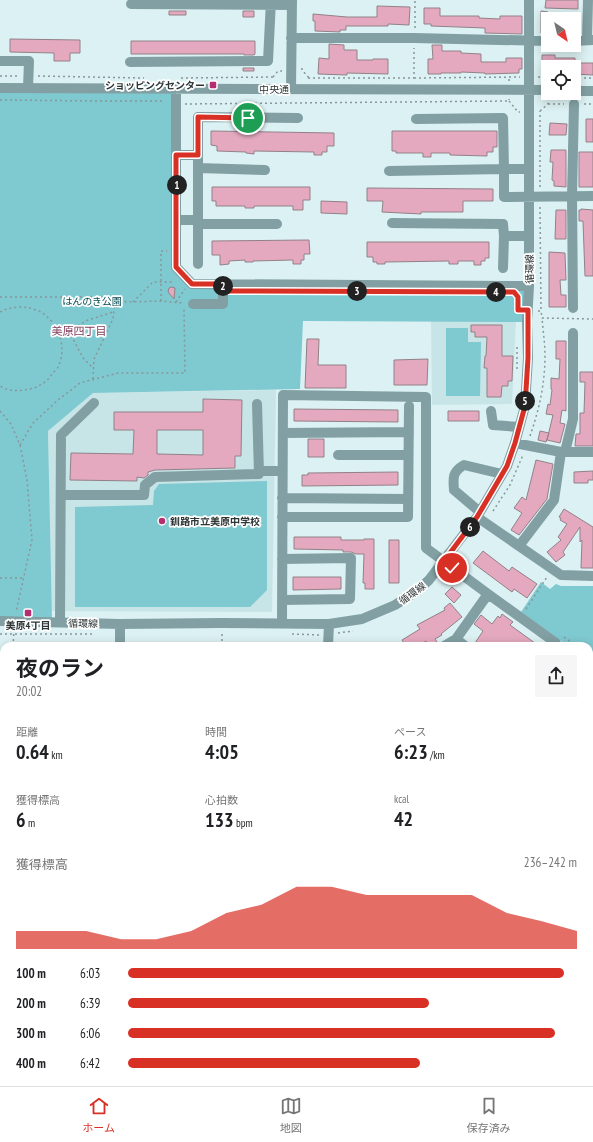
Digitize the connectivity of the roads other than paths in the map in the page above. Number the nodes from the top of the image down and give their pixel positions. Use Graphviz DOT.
graph roads {
  1 [pos="529,0"];
  2 [pos="588,0"];
  3 [pos="271,3"];
  4 [pos="292,3"];
  5 [pos="131,4"];
  6 [pos="291,38"];
  7 [pos="590,40"];
  8 [pos="529,41"];
  9 [pos="541,41"];
  10 [pos="0,61"];
  11 [pos="130,62"];
  12 [pos="0,88"];
  13 [pos="28,88"];
  14 [pos="176,89"];
  15 [pos="291,90"];
  16 [pos="529,90"];
  17 [pos="541,90"];
  18 [pos="581,90"];
  19 [pos="593,91"];
  20 [pos="574,104"];
  21 [pos="298,118"];
  22 [pos="416,119"];
  23 [pos="176,155"];
  24 [pos="198,155"];
  25 [pos="198,168"];
  26 [pos="504,169"];
  27 [pos="529,169"];
  28 [pos="266,170"];
  29 [pos="389,171"];
  30 [pos="528,196"];
  31 [pos="572,196"];
  32 [pos="593,196"];
  33 [pos="177,220"];
  34 [pos="198,222"];
  35 [pos="392,223"];
  36 [pos="277,224"];
  37 [pos="504,236"];
  38 [pos="529,236"];
  39 [pos="198,264"];
  40 [pos="502,268"];
  41 [pos="223,284"];
  42 [pos="529,286"];
  43 [pos="193,304"];
  44 [pos="573,308"];
  45 [pos="573,333"];
  46 [pos="94,403"];
  47 [pos="257,404"];
  48 [pos="409,406"];
  49 [pos="491,411"];
  50 [pos="519,427"];
  51 [pos="409,432"];
  52 [pos="282,433"];
  53 [pos="515,443"];
  54 [pos="563,452"];
  55 [pos="593,452"];
  56 [pos="338,455"];
  57 [pos="408,455"];
  58 [pos="258,471"];
  59 [pos="282,471"];
  60 [pos="502,474"];
  61 [pos="61,495"];
  62 [pos="282,498"];
  63 [pos="408,498"];
  64 [pos="479,515"];
  65 [pos="282,517"];
  66 [pos="519,546"];
  67 [pos="282,558"];
  68 [pos="444,561"];
  69 [pos="593,576"];
  70 [pos="488,594"];
  71 [pos="282,600"];
  72 [pos="0,621"];
  73 [pos="60,622"];
  74 [pos="120,624"];
  75 [pos="282,624"];
  76 [pos="329,624"];
  77 [pos="456,639"];
  78 [pos="120,642"];
  79 [pos="328,642"];
  80 [pos="451,642"];
  81 [pos="460,642"];
  82 [pos="555,642"];
  1 -- 8 [label="street, 循環線"];
  2 -- 7 [label="street"];
  3 -- 4 [label="street"];
  3 -- 5 [label="street"];
  3 -- 11 [label="street"];
  4 -- 6 [label="street"];
  6 -- 8 [label="street"];
  6 -- 15 [label="street"];
  8 -- 9 [label="street"];
  8 -- 16 [label="street, 循環線"];
  10 -- 13 [label="street"];
  12 -- 13 [label="street, 中央通"];
  13 -- 14 [label="street, 中央通"];
  14 -- 15 [label="street, 中央通"];
  14 -- 23 [label="street"];
  15 -- 16 [label="street, 中央通"];
  16 -- 17 [label="street, 中央通"];
  16 -- 27 [label="street, 循環線"];
  18 -- 19 [label="street"];
  20 -- 31 [label="street"];
  21 -- 24 [label="street"];
  22 -- 26 [label="street"];
  23 -- 24 [label="street"];
  23 -- 33 [label="street"];
  24 -- 25 [label="street"];
  25 -- 28 [label="street"];
  25 -- 34 [label="street"];
  26 -- 27 [label="street"];
  26 -- 29 [label="street"];
  26 -- 30 [label="street"];
  27 -- 30 [label="street, 循環線"];
  30 -- 31 [label="street"];
  30 -- 38 [label="street, 循環線"];
  31 -- 32 [label="street"];
  31 -- 44 [label="street"];
  33 -- 34 [label="street"];
  33 -- 41 [label="street"];
  34 -- 36 [label="street"];
  34 -- 39 [label="street"];
  35 -- 37 [label="street"];
  37 -- 38 [label="street"];
  37 -- 40 [label="street"];
  38 -- 42 [label="street, 循環線"];
  41 -- 42 [label="street"];
  41 -- 43 [label="street"];
  42 -- 50 [label="street, 循環線"];
  45 -- 54 [label="street"];
  46 -- 61 [label="street"];
  47 -- 58 [label="street"];
  48 -- 51 [label="street"];
  49 -- 50 [label="street"];
  50 -- 53 [label="street, 循環線"];
  51 -- 52 [label="street"];
  51 -- 57 [label="street"];
  52 -- 59 [label="street"];
  52 -- 68 [label="street"];
  53 -- 54 [label="street"];
  53 -- 60 [label="street, 循環線"];
  54 -- 55 [label="street"];
  54 -- 66 [label="street"];
  56 -- 57 [label="street"];
  57 -- 63 [label="street"];
  58 -- 59 [label="street"];
  58 -- 61 [label="street"];
  59 -- 62 [label="street"];
  60 -- 64 [label="street, 循環線"];
  60 -- 64 [label="street"];
  61 -- 73 [label="street"];
  62 -- 63 [label="street"];
  62 -- 65 [label="street"];
  63 -- 65 [label="street"];
  64 -- 66 [label="street"];
  64 -- 68 [label="street, 循環線"];
  65 -- 67 [label="street"];
  66 -- 69 [label="street"];
  67 -- 71 [label="street"];
  67 -- 71 [label="street"];
  68 -- 70 [label="street"];
  68 -- 76 [label="street, 循環線"];
  70 -- 77 [label="street"];
  70 -- 82 [label="street"];
  71 -- 75 [label="street"];
  72 -- 73 [label="street, 循環線"];
  73 -- 74 [label="street, 循環線"];
  74 -- 75 [label="street, 循環線"];
  74 -- 78 [label="street"];
  75 -- 76 [label="street, 循環線"];
  76 -- 79 [label="street"];
  77 -- 80 [label="street"];
  77 -- 81 [label="street"];
}
